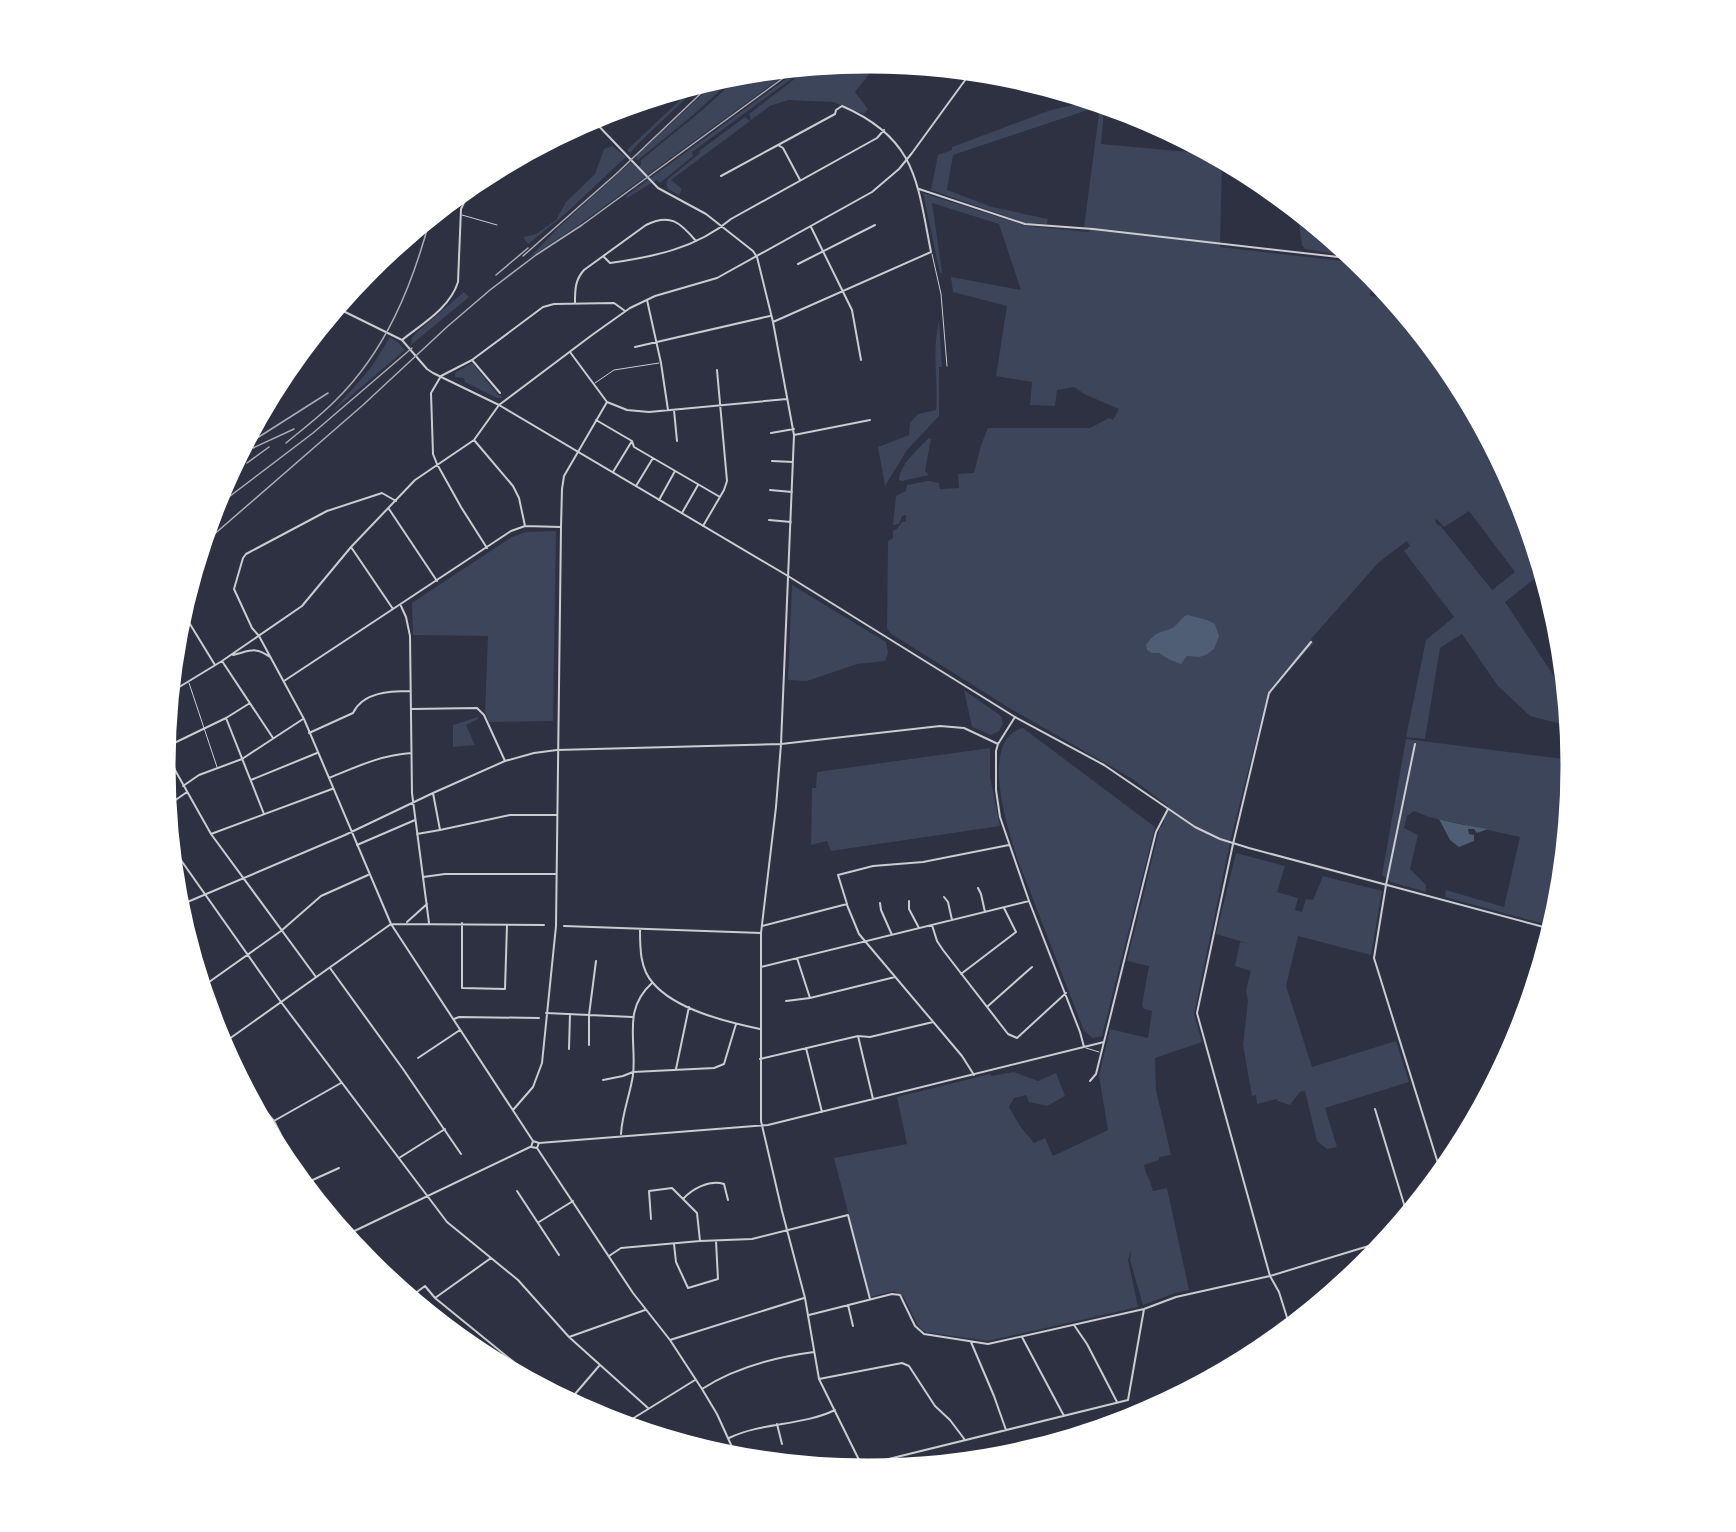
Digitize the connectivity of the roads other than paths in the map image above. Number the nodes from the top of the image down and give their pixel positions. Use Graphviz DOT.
graph roads {
  1 [pos="966,79"];
  2 [pos="599,126"];
  3 [pos="884,130"];
  4 [pos="778,145"];
  5 [pos="907,160"];
  6 [pos="721,176"];
  7 [pos="800,180"];
  8 [pos="919,189"];
  9 [pos="464,202"];
  10 [pos="461,215"];
  11 [pos="497,225"];
  12 [pos="875,225"];
  13 [pos="722,226"];
  14 [pos="811,227"];
  15 [pos="696,241"];
  16 [pos="824,251"];
  17 [pos="931,252"];
  18 [pos="603,256"];
  19 [pos="757,256"];
  20 [pos="1340,257"];
  21 [pos="798,264"];
  22 [pos="843,291"];
  23 [pos="647,300"];
  24 [pos="575,303"];
  25 [pos="344,311"];
  26 [pos="625,311"];
  27 [pos="770,316"];
  28 [pos="773,322"];
  29 [pos="402,340"];
  30 [pos="657,343"];
  31 [pos="635,347"];
  32 [pos="570,352"];
  33 [pos="472,360"];
  34 [pos="861,360"];
  35 [pos="661,363"];
  36 [pos="947,366"];
  37 [pos="717,370"];
  38 [pos="441,376"];
  39 [pos="593,384"];
  40 [pos="500,393"];
  41 [pos="788,399"];
  42 [pos="607,402"];
  43 [pos="499,405"];
  44 [pos="721,406"];
  45 [pos="668,410"];
  46 [pos="674,410"];
  47 [pos="596,420"];
  48 [pos="870,420"];
  49 [pos="794,429"];
  50 [pos="771,433"];
  51 [pos="794,435"];
  52 [pos="474,440"];
  53 [pos="632,441"];
  54 [pos="677,441"];
  55 [pos="578,452"];
  56 [pos="653,458"];
  57 [pos="772,461"];
  58 [pos="793,462"];
  59 [pos="437,464"];
  60 [pos="675,471"];
  61 [pos="613,472"];
  62 [pos="698,485"];
  63 [pos="636,486"];
  64 [pos="770,490"];
  65 [pos="792,492"];
  66 [pos="720,498"];
  67 [pos="659,500"];
  68 [pos="396,501"];
  69 [pos="388,509"];
  70 [pos="682,513"];
  71 [pos="769,520"];
  72 [pos="790,522"];
  73 [pos="525,526"];
  74 [pos="703,526"];
  75 [pos="561,527"];
  76 [pos="351,547"];
  77 [pos="487,548"];
  78 [pos="788,576"];
  79 [pos="437,581"];
  80 [pos="401,606"];
  81 [pos="394,610"];
  82 [pos="189,623"];
  83 [pos="259,636"];
  84 [pos="1311,642"];
  85 [pos="231,655"];
  86 [pos="272,658"];
  87 [pos="222,661"];
  88 [pos="215,665"];
  89 [pos="189,681"];
  90 [pos="284,681"];
  91 [pos="179,687"];
  92 [pos="410,691"];
  93 [pos="250,704"];
  94 [pos="411,709"];
  95 [pos="1015,717"];
  96 [pos="226,718"];
  97 [pos="304,719"];
  98 [pos="204,729"];
  99 [pos="309,732"];
  100 [pos="273,738"];
  101 [pos="175,742"];
  102 [pos="781,744"];
  103 [pos="998,744"];
  104 [pos="1415,744"];
  105 [pos="557,750"];
  106 [pos="318,753"];
  107 [pos="411,753"];
  108 [pos="242,759"];
  109 [pos="506,761"];
  110 [pos="174,765"];
  111 [pos="217,767"];
  112 [pos="328,778"];
  113 [pos="251,780"];
  114 [pos="183,786"];
  115 [pos="333,789"];
  116 [pos="187,792"];
  117 [pos="433,793"];
  118 [pos="175,801"];
  119 [pos="413,802"];
  120 [pos="1168,809"];
  121 [pos="264,814"];
  122 [pos="557,815"];
  123 [pos="415,820"];
  124 [pos="440,830"];
  125 [pos="350,831"];
  126 [pos="211,834"];
  127 [pos="417,834"];
  128 [pos="1233,843"];
  129 [pos="1009,845"];
  130 [pos="356,846"];
  131 [pos="180,859"];
  132 [pos="369,874"];
  133 [pos="556,874"];
  134 [pos="423,877"];
  135 [pos="243,878"];
  136 [pos="1386,885"];
  137 [pos="978,888"];
  138 [pos="205,894"];
  139 [pos="944,897"];
  140 [pos="909,901"];
  141 [pos="1029,901"];
  142 [pos="187,902"];
  143 [pos="880,903"];
  144 [pos="427,904"];
  145 [pos="847,904"];
  146 [pos="1004,908"];
  147 [pos="985,912"];
  148 [pos="952,920"];
  149 [pos="429,923"];
  150 [pos="462,923"];
  151 [pos="391,924"];
  152 [pos="405,924"];
  153 [pos="507,925"];
  154 [pos="544,925"];
  155 [pos="932,925"];
  156 [pos="564,926"];
  157 [pos="762,926"];
  158 [pos="1543,927"];
  159 [pos="640,928"];
  160 [pos="919,928"];
  161 [pos="281,931"];
  162 [pos="761,933"];
  163 [pos="892,934"];
  164 [pos="865,941"];
  165 [pos="248,955"];
  166 [pos="797,958"];
  167 [pos="596,961"];
  168 [pos="760,967"];
  169 [pos="1032,967"];
  170 [pos="330,968"];
  171 [pos="961,974"];
  172 [pos="316,977"];
  173 [pos="895,977"];
  174 [pos="209,982"];
  175 [pos="652,982"];
  176 [pos="1066,993"];
  177 [pos="810,998"];
  178 [pos="786,1001"];
  179 [pos="281,1002"];
  180 [pos="988,1006"];
  181 [pos="689,1007"];
  182 [pos="546,1013"];
  183 [pos="570,1014"];
  184 [pos="590,1015"];
  185 [pos="632,1017"];
  186 [pos="539,1018"];
  187 [pos="454,1019"];
  188 [pos="933,1022"];
  189 [pos="736,1024"];
  190 [pos="760,1029"];
  191 [pos="460,1030"];
  192 [pos="858,1036"];
  193 [pos="230,1038"];
  194 [pos="1104,1042"];
  195 [pos="588,1045"];
  196 [pos="1084,1047"];
  197 [pos="806,1048"];
  198 [pos="569,1049"];
  199 [pos="1101,1053"];
  200 [pos="418,1058"];
  201 [pos="760,1059"];
  202 [pos="676,1070"];
  203 [pos="633,1072"];
  204 [pos="974,1075"];
  205 [pos="603,1080"];
  206 [pos="1090,1081"];
  207 [pos="342,1083"];
  208 [pos="873,1100"];
  209 [pos="1375,1109"];
  210 [pos="513,1110"];
  211 [pos="822,1112"];
  212 [pos="267,1113"];
  213 [pos="274,1121"];
  214 [pos="761,1126"];
  215 [pos="445,1130"];
  216 [pos="621,1135"];
  217 [pos="282,1137"];
  218 [pos="533,1141"];
  219 [pos="539,1143"];
  220 [pos="531,1147"];
  221 [pos="537,1148"];
  222 [pos="461,1154"];
  223 [pos="399,1158"];
  224 [pos="1438,1162"];
  225 [pos="339,1168"];
  226 [pos="312,1181"];
  227 [pos="517,1191"];
  228 [pos="426,1196"];
  229 [pos="683,1199"];
  230 [pos="728,1200"];
  231 [pos="573,1201"];
  232 [pos="1405,1206"];
  233 [pos="651,1219"];
  234 [pos="538,1223"];
  235 [pos="788,1230"];
  236 [pos="353,1232"];
  237 [pos="716,1240"];
  238 [pos="700,1241"];
  239 [pos="674,1244"];
  240 [pos="1370,1246"];
  241 [pos="559,1255"];
  242 [pos="609,1256"];
  243 [pos="491,1258"];
  244 [pos="1270,1276"];
  245 [pos="416,1293"];
  246 [pos="435,1298"];
  247 [pos="805,1298"];
  248 [pos="870,1299"];
  249 [pos="848,1305"];
  250 [pos="645,1310"];
  251 [pos="1144,1310"];
  252 [pos="808,1315"];
  253 [pos="1287,1319"];
  254 [pos="1074,1325"];
  255 [pos="853,1326"];
  256 [pos="569,1337"];
  257 [pos="1022,1337"];
  258 [pos="670,1340"];
  259 [pos="971,1342"];
  260 [pos="814,1352"];
  261 [pos="518,1365"];
  262 [pos="599,1366"];
  263 [pos="819,1379"];
  264 [pos="696,1380"];
  265 [pos="702,1389"];
  266 [pos="575,1394"];
  267 [pos="1117,1402"];
  268 [pos="648,1408"];
  269 [pos="835,1410"];
  270 [pos="1064,1416"];
  271 [pos="632,1418"];
  272 [pos="777,1424"];
  273 [pos="1006,1430"];
  274 [pos="729,1438"];
  275 [pos="965,1440"];
  276 [pos="782,1444"];
  277 [pos="732,1446"];
  278 [pos="859,1460"];
  279 [pos="884,1460"];
  1 -- 5 [label="street"];
  2 -- 13 [label="street"];
  3 -- 4 [label="street"];
  3 -- 5 [label="street"];
  3 -- 7 [label="street"];
  4 -- 6 [label="street"];
  4 -- 7 [label="street"];
  5 -- 8 [label="street"];
  5 -- 14 [label="street"];
  7 -- 13 [label="street"];
  8 -- 17 [label="street"];
  8 -- 20 [label="street"];
  9 -- 10 [label="street"];
  10 -- 11 [label="lane"];
  10 -- 29 [label="street"];
  12 -- 16 [label="street"];
  13 -- 15 [label="street"];
  13 -- 19 [label="street"];
  14 -- 16 [label="street"];
  14 -- 19 [label="street"];
  15 -- 18 [label="street"];
  15 -- 18 [label="street"];
  16 -- 21 [label="street"];
  16 -- 22 [label="street"];
  17 -- 22 [label="street"];
  17 -- 36 [label="lane"];
  18 -- 24 [label="street"];
  19 -- 23 [label="street"];
  19 -- 27 [label="street"];
  22 -- 28 [label="street"];
  22 -- 34 [label="street"];
  23 -- 26 [label="street"];
  23 -- 30 [label="street"];
  24 -- 26 [label="street"];
  24 -- 33 [label="street"];
  25 -- 29 [label="street"];
  26 -- 32 [label="street"];
  27 -- 28 [label="street"];
  27 -- 30 [label="street"];
  28 -- 41 [label="street"];
  29 -- 38 [label="street"];
  30 -- 31 [label="street"];
  30 -- 35 [label="street"];
  32 -- 39 [label="street"];
  32 -- 43 [label="street"];
  33 -- 38 [label="street"];
  33 -- 40 [label="street"];
  35 -- 39 [label="lane"];
  35 -- 45 [label="street"];
  37 -- 44 [label="street"];
  38 -- 43 [label="street"];
  38 -- 59 [label="street"];
  39 -- 42 [label="street"];
  41 -- 44 [label="street"];
  41 -- 49 [label="street"];
  42 -- 45 [label="street"];
  42 -- 47 [label="street"];
  43 -- 52 [label="street"];
  43 -- 55 [label="street"];
  44 -- 46 [label="street"];
  44 -- 66 [label="street"];
  45 -- 46 [label="street"];
  46 -- 54 [label="street"];
  47 -- 53 [label="street"];
  47 -- 55 [label="street"];
  48 -- 51 [label="street"];
  49 -- 50 [label="street"];
  49 -- 51 [label="street"];
  51 -- 58 [label="street"];
  52 -- 59 [label="street"];
  52 -- 73 [label="street"];
  53 -- 56 [label="street"];
  53 -- 61 [label="street"];
  55 -- 61 [label="street"];
  55 -- 75 [label="street"];
  56 -- 60 [label="street"];
  56 -- 63 [label="street"];
  57 -- 58 [label="street"];
  58 -- 65 [label="street"];
  59 -- 68 [label="street"];
  59 -- 77 [label="street"];
  60 -- 62 [label="street"];
  60 -- 67 [label="street"];
  61 -- 63 [label="street"];
  62 -- 66 [label="street"];
  62 -- 70 [label="street"];
  63 -- 67 [label="street"];
  64 -- 65 [label="street"];
  65 -- 72 [label="street"];
  66 -- 74 [label="street"];
  67 -- 70 [label="street"];
  68 -- 69 [label="street"];
  68 -- 83 [label="street"];
  69 -- 76 [label="street"];
  69 -- 79 [label="street"];
  70 -- 74 [label="street"];
  71 -- 72 [label="street"];
  72 -- 78 [label="street"];
  73 -- 75 [label="street"];
  73 -- 77 [label="street"];
  74 -- 78 [label="street"];
  75 -- 105 [label="street"];
  76 -- 81 [label="street"];
  76 -- 83 [label="street"];
  77 -- 79 [label="street"];
  78 -- 95 [label="street"];
  78 -- 102 [label="street"];
  79 -- 80 [label="street"];
  80 -- 81 [label="street"];
  80 -- 92 [label="street"];
  81 -- 90 [label="street"];
  82 -- 88 [label="street"];
  83 -- 85 [label="street"];
  83 -- 86 [label="street"];
  84 -- 128 [label="street"];
  85 -- 86 [label="street"];
  85 -- 87 [label="street"];
  86 -- 90 [label="street"];
  87 -- 88 [label="street"];
  87 -- 93 [label="street"];
  88 -- 89 [label="street"];
  89 -- 91 [label="street"];
  89 -- 98 [label="lane"];
  90 -- 97 [label="street"];
  92 -- 94 [label="street"];
  92 -- 99 [label="street"];
  93 -- 96 [label="street"];
  93 -- 100 [label="street"];
  94 -- 107 [label="street"];
  94 -- 109 [label="street"];
  95 -- 103 [label="street"];
  95 -- 120 [label="street"];
  96 -- 98 [label="street"];
  96 -- 108 [label="street"];
  97 -- 99 [label="street"];
  97 -- 100 [label="street"];
  98 -- 101 [label="street"];
  98 -- 111 [label="lane"];
  99 -- 106 [label="street"];
  100 -- 108 [label="street"];
  102 -- 103 [label="street"];
  102 -- 105 [label="street"];
  102 -- 157 [label="street"];
  103 -- 129 [label="street"];
  104 -- 136 [label="street"];
  105 -- 109 [label="street"];
  105 -- 122 [label="street"];
  106 -- 112 [label="street"];
  106 -- 113 [label="street"];
  107 -- 112 [label="street"];
  107 -- 119 [label="street"];
  108 -- 111 [label="street"];
  108 -- 113 [label="street"];
  109 -- 117 [label="street"];
  110 -- 114 [label="street"];
  111 -- 114 [label="street"];
  112 -- 115 [label="street"];
  113 -- 121 [label="street"];
  114 -- 116 [label="street"];
  115 -- 121 [label="street"];
  115 -- 125 [label="street"];
  116 -- 118 [label="street"];
  116 -- 126 [label="street"];
  117 -- 119 [label="street"];
  117 -- 124 [label="street"];
  119 -- 123 [label="street"];
  119 -- 125 [label="street"];
  120 -- 128 [label="street"];
  120 -- 194 [label="street"];
  121 -- 126 [label="street"];
  122 -- 124 [label="street"];
  122 -- 133 [label="street"];
  123 -- 127 [label="street"];
  123 -- 130 [label="street"];
  124 -- 127 [label="street"];
  125 -- 130 [label="street"];
  125 -- 135 [label="street"];
  126 -- 135 [label="street"];
  127 -- 134 [label="street"];
  128 -- 136 [label="street"];
  128 -- 244 [label="street"];
  129 -- 141 [label="street"];
  129 -- 145 [label="street"];
  130 -- 132 [label="street"];
  131 -- 138 [label="street"];
  132 -- 151 [label="street"];
  132 -- 161 [label="street"];
  133 -- 134 [label="street"];
  133 -- 182 [label="street"];
  134 -- 144 [label="street"];
  135 -- 138 [label="street"];
  135 -- 161 [label="street"];
  136 -- 158 [label="street"];
  136 -- 224 [label="street"];
  137 -- 147 [label="street"];
  138 -- 142 [label="street"];
  138 -- 165 [label="street"];
  139 -- 148 [label="street"];
  140 -- 160 [label="street"];
  141 -- 146 [label="street"];
  141 -- 176 [label="street"];
  143 -- 163 [label="street"];
  144 -- 149 [label="street"];
  144 -- 152 [label="street"];
  145 -- 157 [label="street"];
  145 -- 164 [label="street"];
  146 -- 147 [label="street"];
  146 -- 171 [label="street"];
  147 -- 148 [label="street"];
  148 -- 155 [label="street"];
  149 -- 150 [label="street"];
  149 -- 152 [label="street"];
  150 -- 153 [label="street"];
  150 -- 153 [label="street"];
  151 -- 152 [label="street"];
  151 -- 170 [label="street"];
  151 -- 187 [label="street"];
  153 -- 154 [label="street"];
  155 -- 160 [label="street"];
  155 -- 171 [label="street"];
  156 -- 159 [label="street"];
  157 -- 162 [label="street"];
  159 -- 162 [label="street"];
  159 -- 175 [label="street"];
  160 -- 163 [label="street"];
  161 -- 165 [label="street"];
  161 -- 172 [label="street"];
  162 -- 168 [label="street"];
  163 -- 164 [label="street"];
  164 -- 166 [label="street"];
  164 -- 173 [label="street"];
  165 -- 174 [label="street"];
  165 -- 179 [label="street"];
  166 -- 168 [label="street"];
  166 -- 177 [label="street"];
  167 -- 184 [label="street"];
  168 -- 190 [label="street"];
  169 -- 180 [label="street"];
  170 -- 172 [label="street"];
  170 -- 215 [label="street"];
  171 -- 180 [label="street"];
  172 -- 179 [label="street"];
  173 -- 177 [label="street"];
  173 -- 188 [label="street"];
  175 -- 181 [label="street"];
  175 -- 185 [label="street"];
  176 -- 180 [label="street"];
  176 -- 196 [label="street"];
  177 -- 178 [label="street"];
  179 -- 193 [label="street"];
  179 -- 207 [label="street"];
  181 -- 189 [label="street"];
  181 -- 202 [label="street"];
  182 -- 183 [label="street"];
  182 -- 210 [label="street"];
  183 -- 184 [label="street"];
  183 -- 198 [label="street"];
  184 -- 185 [label="street"];
  184 -- 195 [label="street"];
  185 -- 203 [label="street"];
  186 -- 187 [label="street"];
  187 -- 191 [label="street"];
  188 -- 192 [label="street"];
  188 -- 204 [label="street"];
  189 -- 190 [label="street"];
  189 -- 202 [label="street"];
  190 -- 201 [label="street"];
  191 -- 200 [label="street"];
  191 -- 210 [label="street"];
  192 -- 197 [label="street"];
  192 -- 208 [label="street"];
  194 -- 196 [label="street"];
  194 -- 199 [label="street"];
  196 -- 199 [label="lane"];
  196 -- 204 [label="street"];
  197 -- 201 [label="street"];
  197 -- 211 [label="street"];
  199 -- 206 [label="street"];
  201 -- 214 [label="street"];
  202 -- 203 [label="street"];
  203 -- 205 [label="street"];
  203 -- 216 [label="street"];
  204 -- 208 [label="street"];
  207 -- 213 [label="street"];
  207 -- 223 [label="street"];
  208 -- 211 [label="street"];
  209 -- 232 [label="street"];
  210 -- 218 [label="street"];
  211 -- 214 [label="street"];
  212 -- 213 [label="street"];
  213 -- 217 [label="street"];
  214 -- 216 [label="street"];
  214 -- 235 [label="street"];
  215 -- 222 [label="street"];
  215 -- 223 [label="street"];
  216 -- 219 [label="street"];
  218 -- 219 [label="street"];
  218 -- 220 [label="street"];
  219 -- 221 [label="street"];
  220 -- 221 [label="street"];
  220 -- 228 [label="street"];
  221 -- 231 [label="street"];
  223 -- 228 [label="street"];
  225 -- 226 [label="street"];
  227 -- 234 [label="street"];
  228 -- 236 [label="street"];
  228 -- 243 [label="street"];
  229 -- 230 [label="street"];
  229 -- 233 [label="street"];
  229 -- 238 [label="street"];
  231 -- 234 [label="street"];
  231 -- 242 [label="street"];
  234 -- 241 [label="street"];
  235 -- 237 [label="street"];
  235 -- 247 [label="street"];
  235 -- 248 [label="street"];
  237 -- 238 [label="street"];
  237 -- 239 [label="street"];
  238 -- 239 [label="street"];
  239 -- 242 [label="street"];
  240 -- 244 [label="street"];
  242 -- 250 [label="street"];
  243 -- 246 [label="street"];
  243 -- 256 [label="street"];
  244 -- 251 [label="street"];
  244 -- 253 [label="street"];
  245 -- 246 [label="street"];
  246 -- 261 [label="street"];
  247 -- 252 [label="street"];
  247 -- 258 [label="street"];
  248 -- 249 [label="street"];
  248 -- 259 [label="street"];
  249 -- 252 [label="street"];
  249 -- 255 [label="street"];
  250 -- 256 [label="street"];
  250 -- 258 [label="street"];
  251 -- 254 [label="street"];
  251 -- 267 [label="street"];
  252 -- 260 [label="street"];
  254 -- 257 [label="street"];
  254 -- 267 [label="street"];
  256 -- 262 [label="street"];
  257 -- 259 [label="street"];
  257 -- 270 [label="street"];
  258 -- 264 [label="street"];
  259 -- 273 [label="street"];
  260 -- 263 [label="street"];
  260 -- 265 [label="street"];
  262 -- 266 [label="street"];
  262 -- 268 [label="street"];
  263 -- 269 [label="street"];
  263 -- 275 [label="street"];
  264 -- 265 [label="street"];
  264 -- 268 [label="street"];
  265 -- 274 [label="street"];
  267 -- 270 [label="street"];
  268 -- 271 [label="street"];
  269 -- 272 [label="street"];
  269 -- 278 [label="street"];
  270 -- 273 [label="street"];
  272 -- 274 [label="street"];
  272 -- 276 [label="street"];
  273 -- 275 [label="street"];
  274 -- 277 [label="street"];
  275 -- 279 [label="street"];
}
